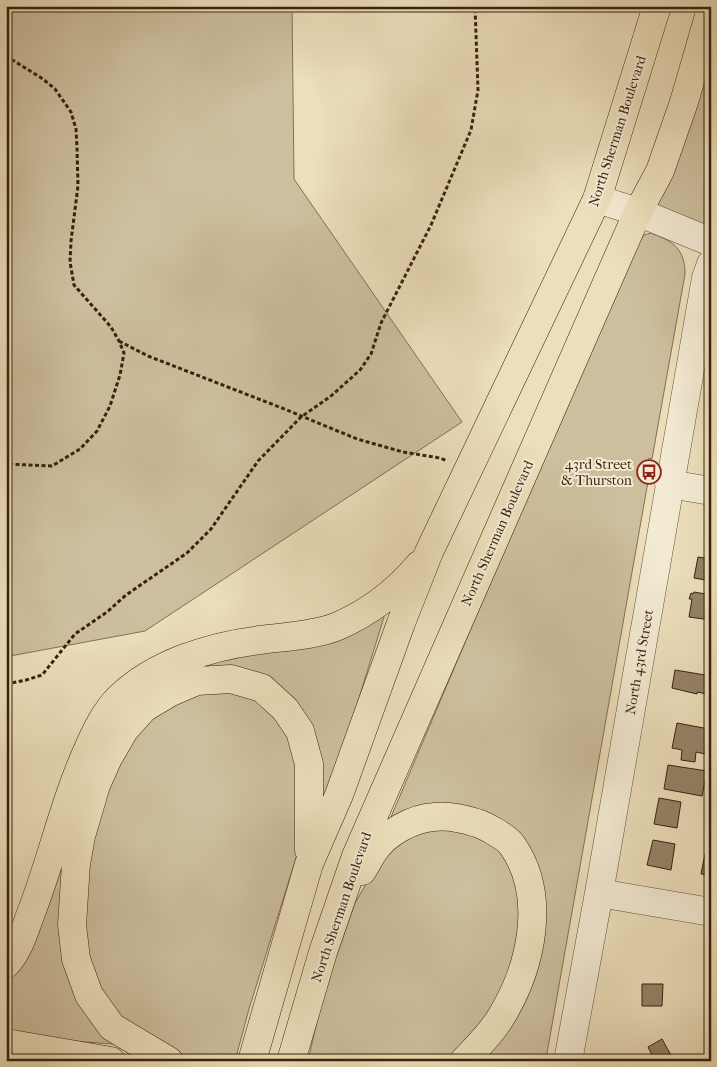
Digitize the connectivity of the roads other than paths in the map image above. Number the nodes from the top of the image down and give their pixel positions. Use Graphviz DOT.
graph roads {
  1 [pos="657,6"];
  2 [pos="711,9"];
  3 [pos="597,198"];
  4 [pos="638,212"];
  5 [pos="711,242"];
  6 [pos="711,264"];
  7 [pos="670,484"];
  8 [pos="711,491"];
  9 [pos="429,552"];
  10 [pos="309,864"];
  11 [pos="599,893"];
  12 [pos="711,912"];
  13 [pos="333,923"];
  14 [pos="6,964"];
  15 [pos="6,1043"];
  16 [pos="111,1061"];
  17 [pos="169,1061"];
  18 [pos="252,1061"];
  19 [pos="292,1061"];
  20 [pos="464,1061"];
  21 [pos="568,1061"];
  1 -- 3 [label="main road, North Sherman Boulevard"];
  2 -- 4 [label="main road, North Sherman Boulevard"];
  3 -- 4 [label="street"];
  3 -- 9 [label="main road, North Sherman Boulevard"];
  4 -- 5 [label="street"];
  4 -- 13 [label="main road, North Sherman Boulevard"];
  6 -- 7 [label="street, North 43rd Street"];
  7 -- 8 [label="street"];
  7 -- 11 [label="street, North 43rd Street"];
  9 -- 10 [label="main road, North Sherman Boulevard"];
  9 -- 14 [label="main road"];
  10 -- 17 [label="main road"];
  10 -- 18 [label="main road, North Sherman Boulevard"];
  11 -- 12 [label="street"];
  11 -- 21 [label="street, North 43rd Street"];
  13 -- 19 [label="main road, North Sherman Boulevard"];
  13 -- 20 [label="main road"];
  15 -- 16 [label="main road"];
}
